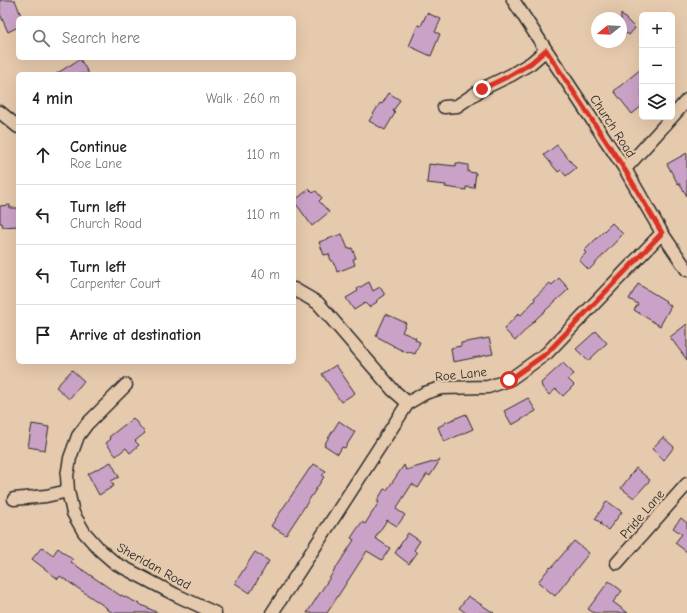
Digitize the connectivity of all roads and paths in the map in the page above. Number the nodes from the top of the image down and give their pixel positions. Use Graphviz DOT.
graph roads {
  1 [pos="513,0"];
  2 [pos="546,50"];
  3 [pos="687,100"];
  4 [pos="444,107"];
  5 [pos="0,112"];
  6 [pos="675,114"];
  7 [pos="669,120"];
  8 [pos="16,125"];
  9 [pos="625,170"];
  10 [pos="662,233"];
  11 [pos="687,270"];
  12 [pos="296,290"];
  13 [pos="126,386"];
  14 [pos="408,403"];
  15 [pos="687,484"];
  16 [pos="68,492"];
  17 [pos="14,499"];
  18 [pos="617,563"];
  19 [pos="215,613"];
  20 [pos="272,613"];
  1 -- 2 [label="street, Church Road"];
  2 -- 4 [label="street"];
  2 -- 9 [label="street, Church Road"];
  3 -- 6 [label="street"];
  5 -- 8 [label="street"];
  7 -- 9 [label="street"];
  9 -- 10 [label="street, Church Road"];
  10 -- 11 [label="street, Church Road"];
  10 -- 14 [label="street, Roe Lane"];
  12 -- 14 [label="street"];
  13 -- 16 [label="street, Sheridan Road"];
  14 -- 20 [label="street, Roe Lane"];
  15 -- 18 [label="street, Pride Lane"];
  16 -- 17 [label="street"];
  16 -- 19 [label="street, Sheridan Road"];
}
